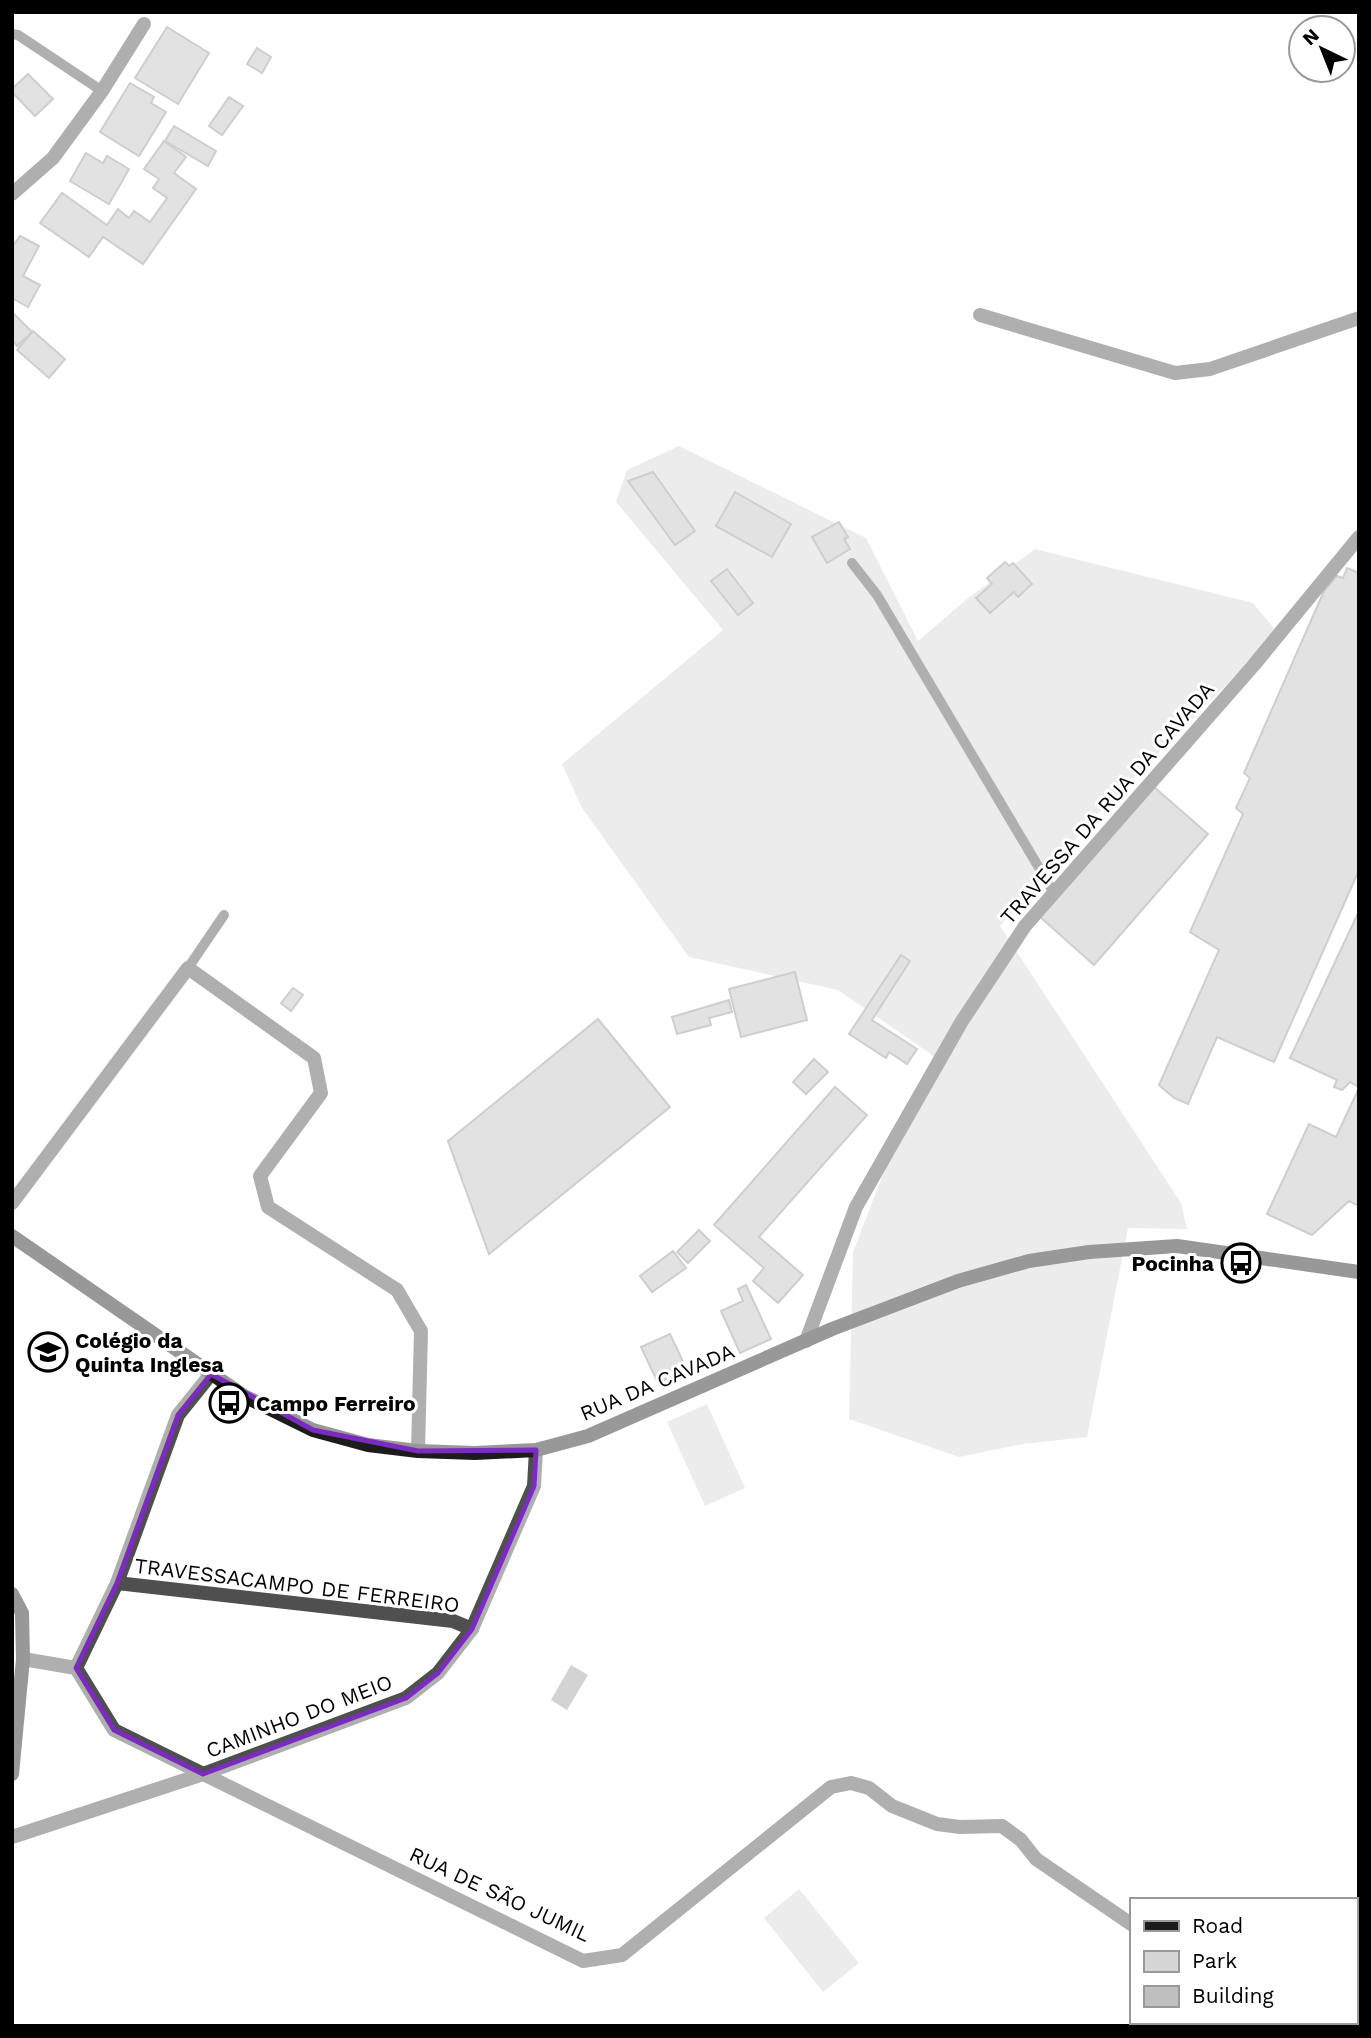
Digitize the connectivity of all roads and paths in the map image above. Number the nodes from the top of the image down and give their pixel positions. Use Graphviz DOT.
graph roads {
  1 [pos="144,24"];
  2 [pos="12,34"];
  3 [pos="102,91"];
  4 [pos="12,194"];
  5 [pos="980,315"];
  6 [pos="1359,318"];
  7 [pos="1359,537"];
  8 [pos="852,563"];
  9 [pos="1054,893"];
  10 [pos="224,915"];
  11 [pos="188,968"];
  12 [pos="12,1203"];
  13 [pos="12,1236"];
  14 [pos="1359,1272"];
  15 [pos="806,1341"];
  16 [pos="211,1374"];
  17 [pos="536,1450"];
  18 [pos="418,1451"];
  19 [pos="117,1583"];
  20 [pos="12,1594"];
  21 [pos="472,1629"];
  22 [pos="23,1659"];
  23 [pos="76,1668"];
  24 [pos="12,1774"];
  25 [pos="203,1774"];
  26 [pos="12,1837"];
  27 [pos="1130,1923"];
  1 -- 3 [label="street"];
  2 -- 3 [label="lane"];
  3 -- 4 [label="street"];
  5 -- 6 [label="street"];
  7 -- 9 [label="street, TRAVESSA DA RUA DA CAVADA"];
  8 -- 9 [label="lane"];
  9 -- 15 [label="street, TRAVESSA DA RUA DA CAVADA"];
  10 -- 11 [label="lane"];
  11 -- 12 [label="street"];
  11 -- 18 [label="street"];
  13 -- 16 [label="street, RUA DA CAVADA"];
  14 -- 15 [label="street, RUA DA CAVADA"];
  15 -- 17 [label="street, RUA DA CAVADA"];
  16 -- 18 [label="street, RUA DA CAVADA"];
  16 -- 19 [label="street"];
  17 -- 18 [label="street, RUA DA CAVADA"];
  17 -- 21 [label="street, CAMINHO DO MEIO"];
  19 -- 21 [label="street, TRAVESSACAMPO DE FERREIRO"];
  19 -- 23 [label="street"];
  20 -- 22 [label="street"];
  21 -- 25 [label="street, CAMINHO DO MEIO"];
  22 -- 23 [label="street"];
  22 -- 24 [label="street"];
  23 -- 25 [label="street, RUA DE SÃO JUMIL"];
  25 -- 26 [label="street, CAMINHO DO MEIO"];
  25 -- 27 [label="street, RUA DE SÃO JUMIL"];
}
